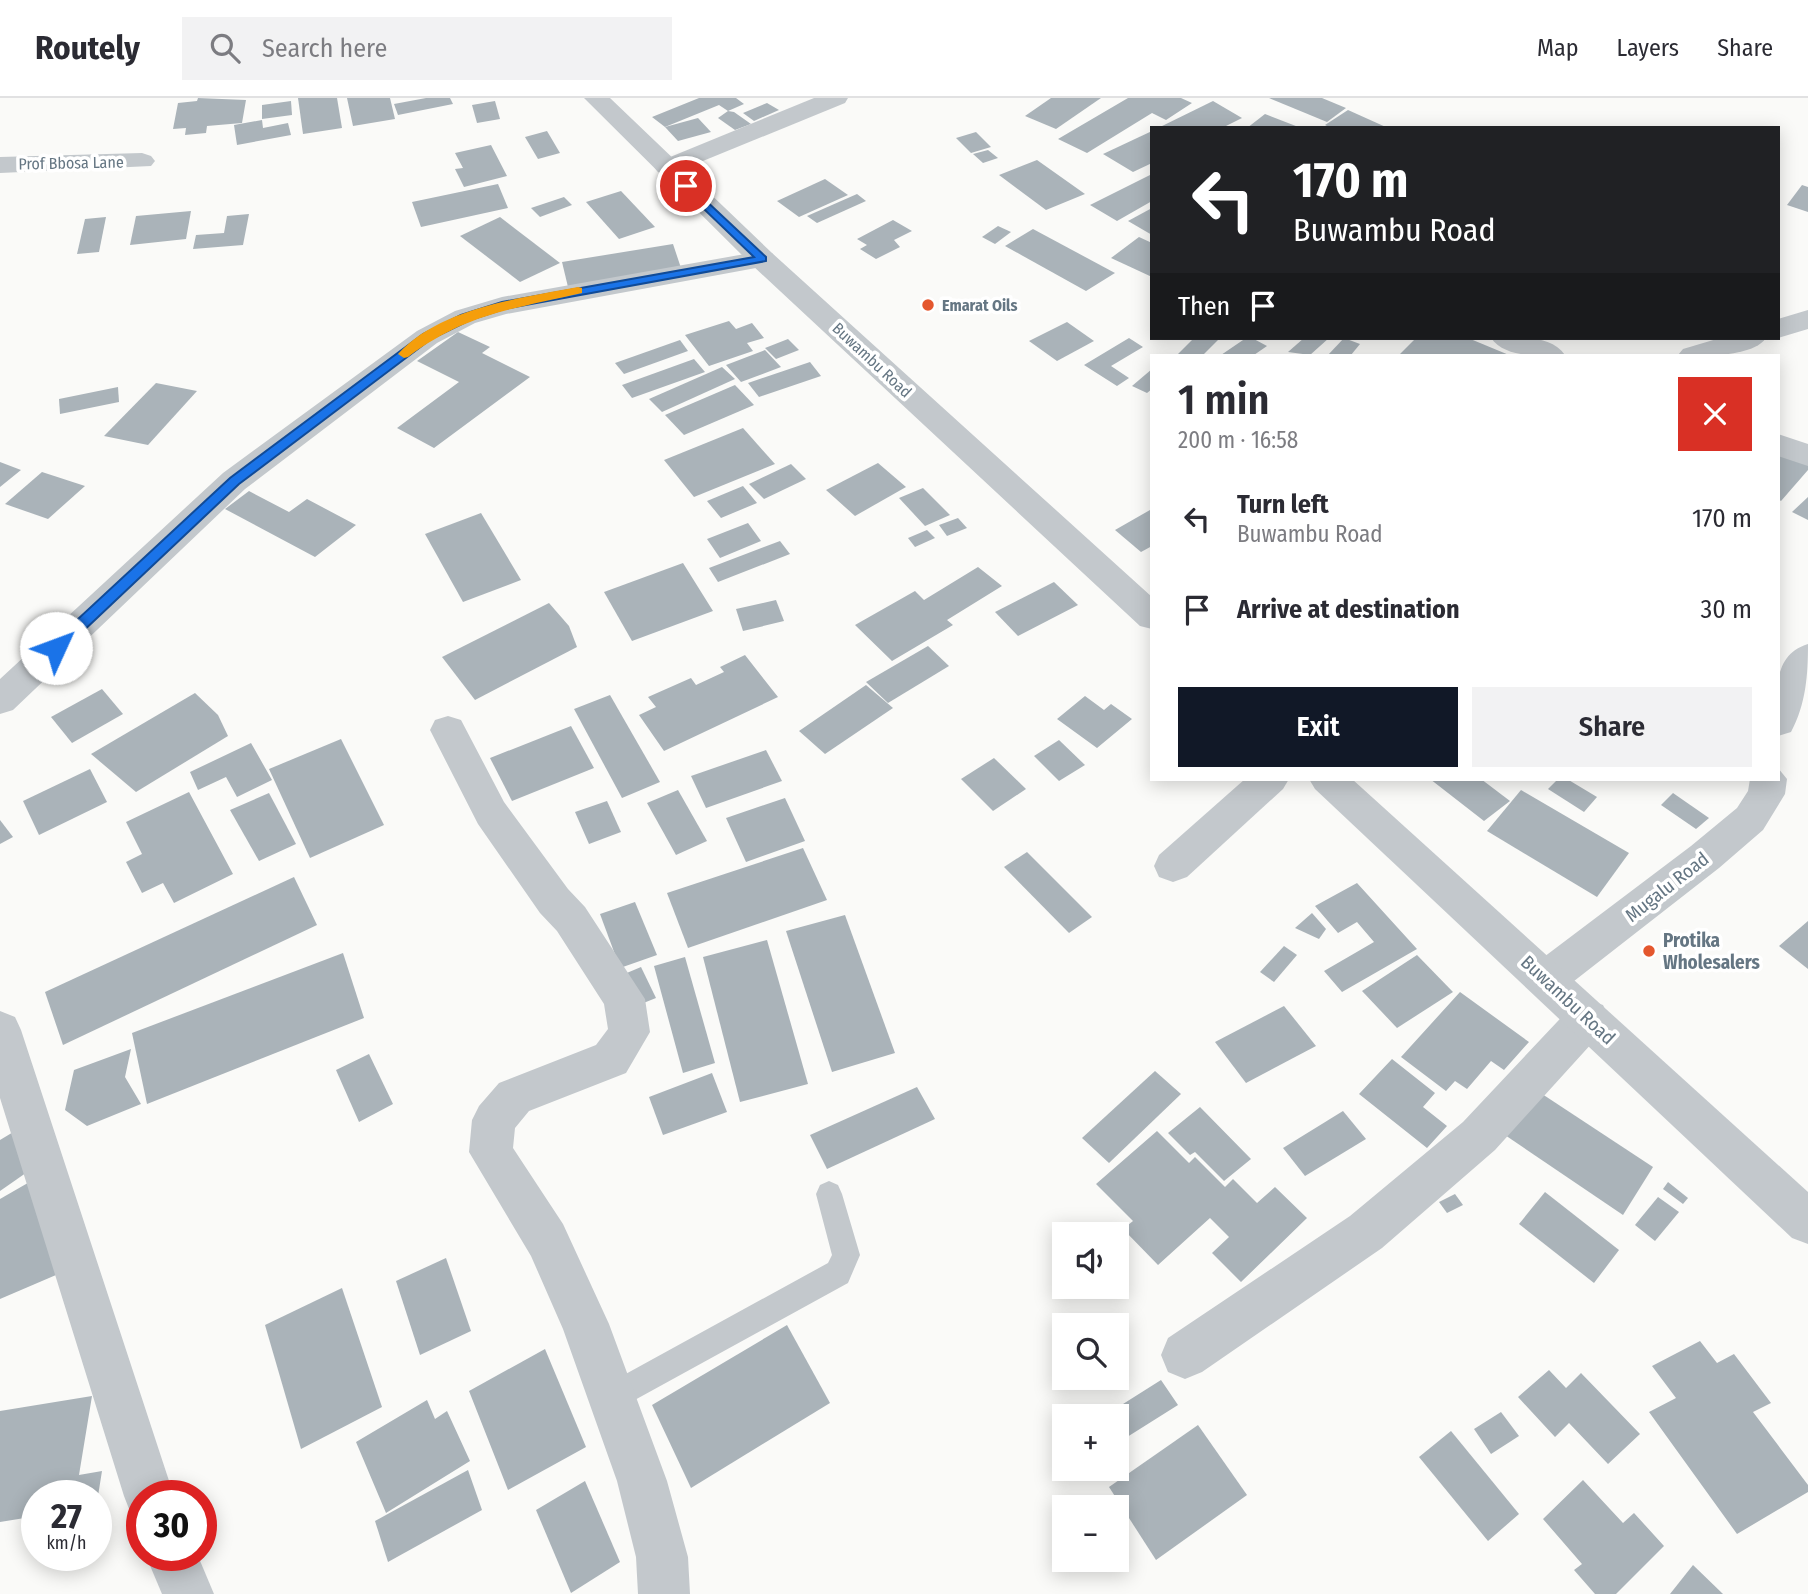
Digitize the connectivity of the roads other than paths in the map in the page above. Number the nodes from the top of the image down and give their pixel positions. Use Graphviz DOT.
graph roads {
  1 [pos="596,98"];
  2 [pos="836,98"];
  3 [pos="142,161"];
  4 [pos="0,165"];
  5 [pos="667,167"];
  6 [pos="762,259"];
  7 [pos="1808,319"];
  8 [pos="1780,328"];
  9 [pos="1511,340"];
  10 [pos="1744,340"];
  11 [pos="1547,354"];
  12 [pos="1696,354"];
  13 [pos="1780,445"];
  14 [pos="1808,456"];
  15 [pos="1150,615"];
  16 [pos="1808,657"];
  17 [pos="0,699"];
  18 [pos="1780,715"];
  19 [pos="447,730"];
  20 [pos="1268,781"];
  21 [pos="1330,781"];
  22 [pos="1768,781"];
  23 [pos="1173,866"];
  24 [pos="1546,979"];
  25 [pos="1588,1018"];
  26 [pos="0,1030"];
  27 [pos="829,1194"];
  28 [pos="1808,1222"];
  29 [pos="1185,1355"];
  30 [pos="612,1397"];
  31 [pos="144,1480"];
  32 [pos="178,1571"];
  33 [pos="188,1594"];
  34 [pos="664,1594"];
  1 -- 5 [label="street, Buwambu Road"];
  2 -- 5 [label="street"];
  3 -- 4 [label="street, Prof Bbosa Lane"];
  5 -- 6 [label="street, Buwambu Road"];
  6 -- 15 [label="street, Buwambu Road"];
  6 -- 17 [label="street"];
  7 -- 8 [label="street"];
  9 -- 11 [label="street"];
  10 -- 12 [label="street"];
  13 -- 14 [label="street"];
  16 -- 18 [label="street"];
  19 -- 30 [label="street"];
  20 -- 23 [label="street"];
  21 -- 24 [label="street, Buwambu Road"];
  22 -- 24 [label="street, Mugalu Road"];
  24 -- 25 [label="street, Buwambu Road"];
  25 -- 28 [label="street, Buwambu Road"];
  25 -- 29 [label="street"];
  26 -- 31 [label="street"];
  27 -- 30 [label="lane"];
  30 -- 34 [label="street"];
  32 -- 33 [label="street"];
}
